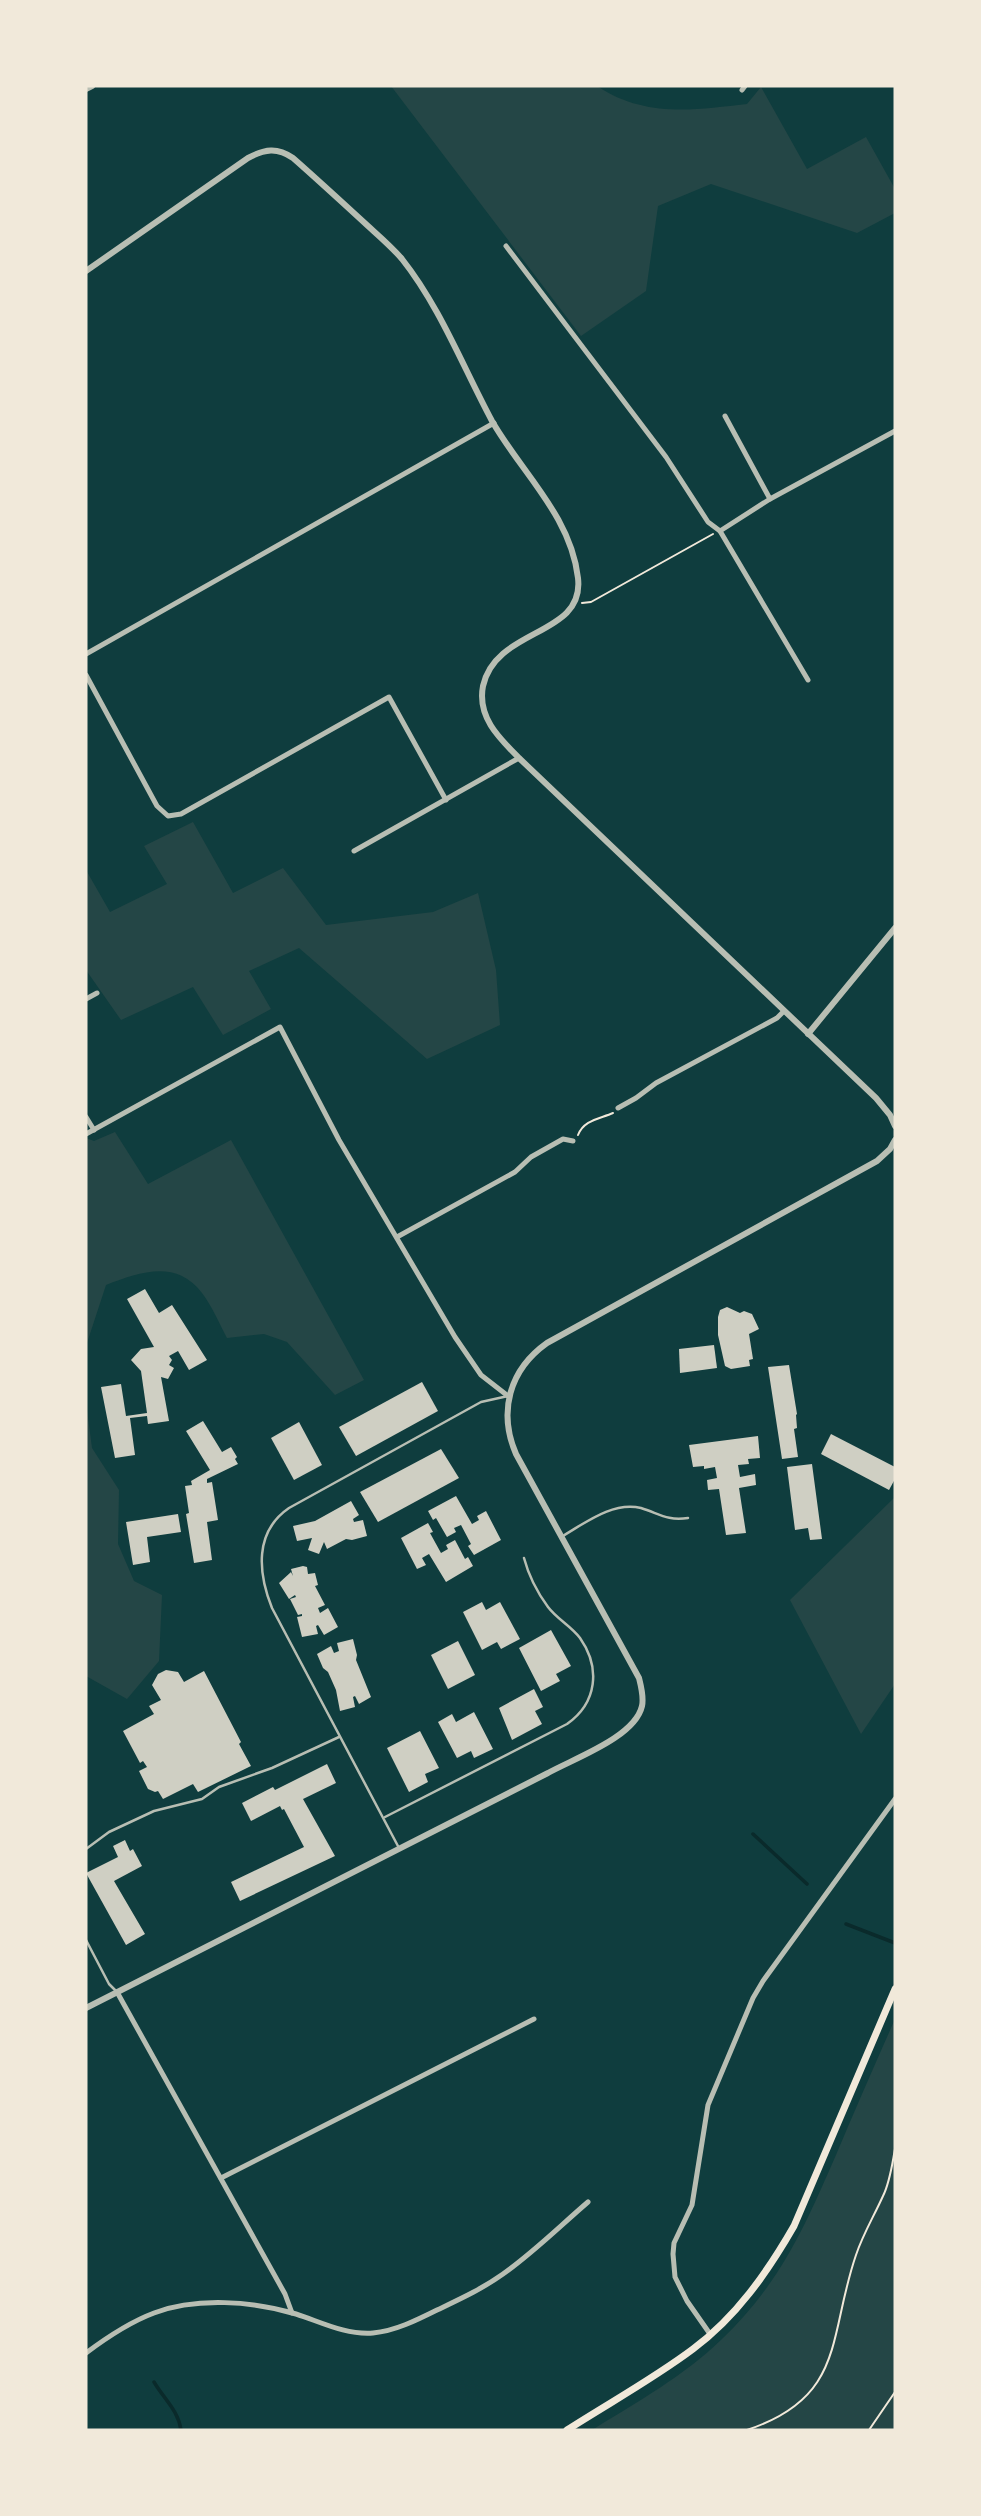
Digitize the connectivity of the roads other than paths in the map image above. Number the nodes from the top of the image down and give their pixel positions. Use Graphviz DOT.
graph roads {
  1 [pos="92,86"];
  2 [pos="86,89"];
  3 [pos="506,246"];
  4 [pos="86,271"];
  5 [pos="725,416"];
  6 [pos="494,423"];
  7 [pos="895,431"];
  8 [pos="770,499"];
  9 [pos="720,531"];
  10 [pos="86,654"];
  11 [pos="86,675"];
  12 [pos="808,680"];
  13 [pos="519,758"];
  14 [pos="446,800"];
  15 [pos="355,851"];
  16 [pos="895,928"];
  17 [pos="97,993"];
  18 [pos="86,999"];
  19 [pos="783,1012"];
  20 [pos="808,1034"];
  21 [pos="618,1108"];
  22 [pos="86,1117"];
  23 [pos="895,1126"];
  24 [pos="94,1130"];
  25 [pos="86,1134"];
  26 [pos="895,1140"];
  27 [pos="573,1141"];
  28 [pos="397,1237"];
  29 [pos="508,1396"];
  30 [pos="688,1518"];
  31 [pos="561,1537"];
  32 [pos="524,1558"];
  33 [pos="339,1737"];
  34 [pos="895,1799"];
  35 [pos="383,1818"];
  36 [pos="399,1848"];
  37 [pos="86,1849"];
  38 [pos="86,1940"];
  39 [pos="895,1989"];
  40 [pos="117,1992"];
  41 [pos="86,2008"];
  42 [pos="534,2019"];
  43 [pos="221,2178"];
  44 [pos="588,2202"];
  45 [pos="292,2313"];
  46 [pos="710,2334"];
  47 [pos="86,2353"];
  48 [pos="567,2430"];
  1 -- 2 [label="street"];
  3 -- 9 [label="street"];
  4 -- 6 [label="street"];
  5 -- 8 [label="street"];
  6 -- 10 [label="street"];
  6 -- 13 [label="street"];
  7 -- 8 [label="street"];
  8 -- 9 [label="street"];
  9 -- 12 [label="street"];
  11 -- 14 [label="street"];
  13 -- 14 [label="street"];
  13 -- 19 [label="street"];
  14 -- 15 [label="street"];
  16 -- 20 [label="street"];
  17 -- 18 [label="street"];
  19 -- 20 [label="street"];
  19 -- 21 [label="street"];
  20 -- 23 [label="street"];
  22 -- 24 [label="street"];
  24 -- 25 [label="street"];
  24 -- 28 [label="street"];
  26 -- 29 [label="street"];
  27 -- 28 [label="street"];
  28 -- 29 [label="street"];
  29 -- 31 [label="street"];
  29 -- 33 [label="lane"];
  30 -- 31 [label="lane"];
  31 -- 36 [label="street"];
  32 -- 35 [label="lane"];
  33 -- 35 [label="lane"];
  33 -- 37 [label="lane"];
  34 -- 46 [label="street"];
  35 -- 36 [label="lane"];
  36 -- 40 [label="street"];
  38 -- 40 [label="lane"];
  39 -- 46 [label="main road"];
  40 -- 41 [label="street"];
  40 -- 43 [label="street"];
  42 -- 43 [label="street"];
  43 -- 45 [label="street"];
  44 -- 45 [label="street"];
  45 -- 47 [label="street"];
  46 -- 48 [label="main road"];
}
